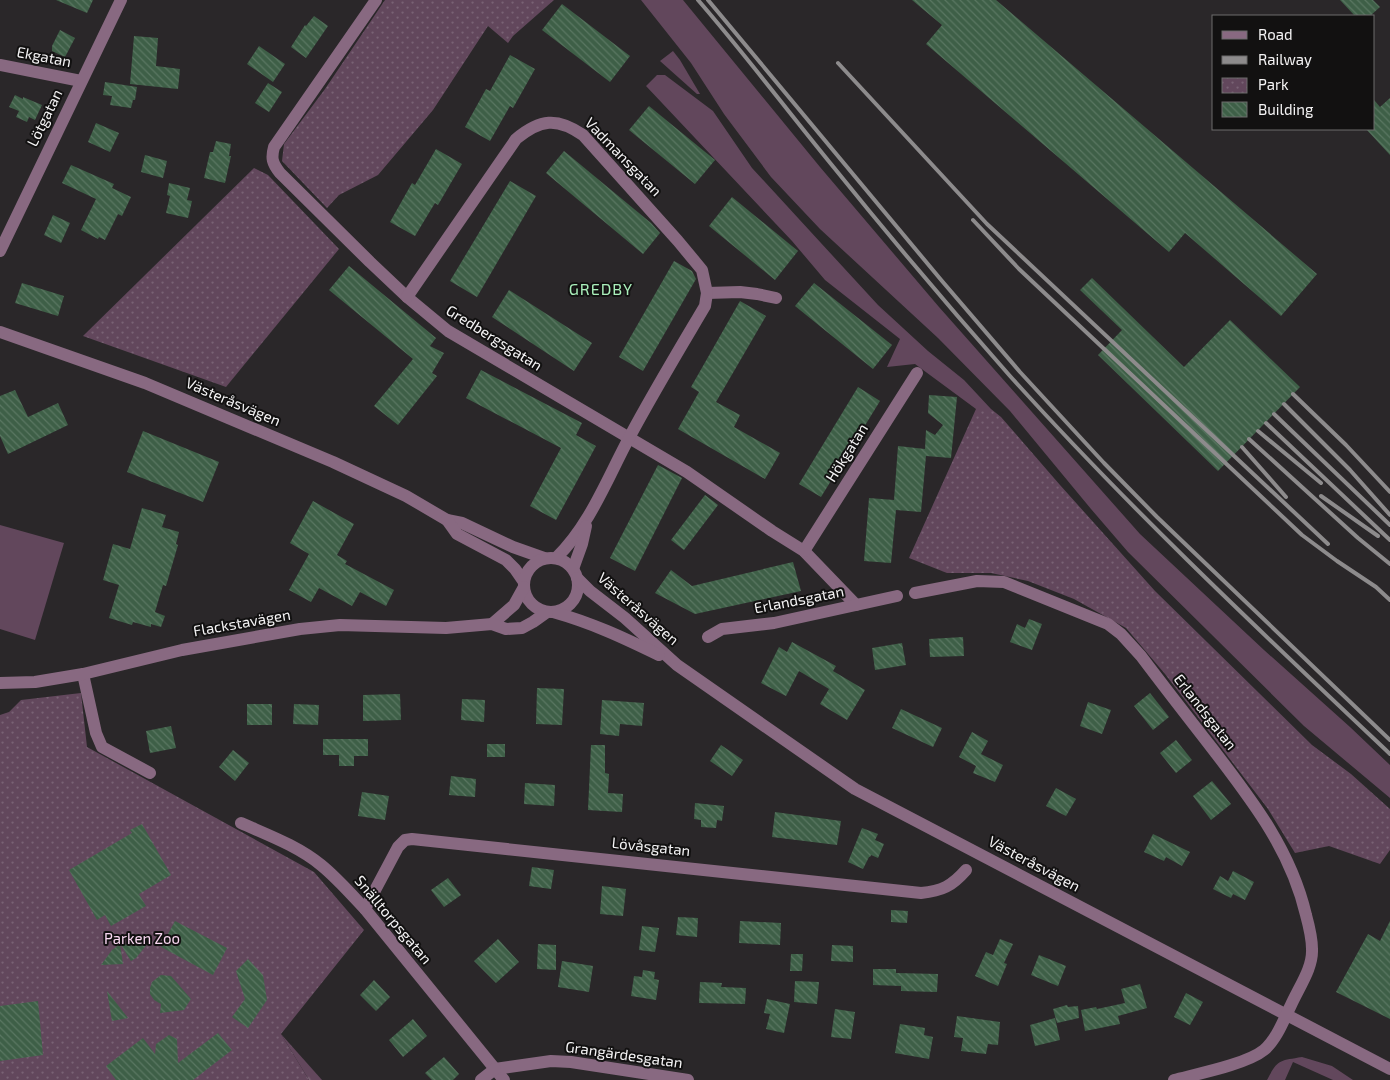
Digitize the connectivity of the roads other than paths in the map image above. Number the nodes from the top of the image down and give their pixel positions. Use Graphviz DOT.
graph roads {
  1 [pos="121,0"];
  2 [pos="376,0"];
  3 [pos="0,65"];
  4 [pos="81,80"];
  5 [pos="0,251"];
  6 [pos="708,293"];
  7 [pos="407,296"];
  8 [pos="776,298"];
  9 [pos="0,332"];
  10 [pos="917,373"];
  11 [pos="629,438"];
  12 [pos="588,518"];
  13 [pos="447,520"];
  14 [pos="804,551"];
  15 [pos="550,558"];
  16 [pos="575,573"];
  17 [pos="524,584"];
  18 [pos="915,592"];
  19 [pos="897,596"];
  20 [pos="856,605"];
  21 [pos="550,612"];
  22 [pos="492,624"];
  23 [pos="708,637"];
  24 [pos="677,664"];
  25 [pos="83,674"];
  26 [pos="0,683"];
  27 [pos="150,772"];
  28 [pos="241,823"];
  29 [pos="966,870"];
  30 [pos="365,909"];
  31 [pos="1286,1014"];
  32 [pos="495,1069"];
  33 [pos="1390,1069"];
  34 [pos="481,1080"];
  35 [pos="504,1080"];
  36 [pos="688,1080"];
  37 [pos="1174,1080"];
  1 -- 4 [label="street, Lötgatan"];
  2 -- 7 [label="street, Gredbergsgatan"];
  3 -- 4 [label="street, Ekgatan"];
  4 -- 5 [label="street, Lötgatan"];
  6 -- 7 [label="street, Vadmansgatan"];
  6 -- 8 [label="street"];
  6 -- 11 [label="street"];
  7 -- 11 [label="street, Gredbergsgatan"];
  9 -- 13 [label="street, Västeråsvägen"];
  10 -- 14 [label="street, Hökgatan"];
  11 -- 12 [label="street"];
  11 -- 14 [label="street, Gredbergsgatan"];
  12 -- 15 [label="street"];
  12 -- 16 [label="street"];
  13 -- 15 [label="street, Västeråsvägen"];
  13 -- 17 [label="street, Västeråsvägen"];
  14 -- 20 [label="street, Gredbergsgatan"];
  15 -- 16 [label="street"];
  15 -- 17 [label="street"];
  16 -- 21 [label="street"];
  16 -- 24 [label="street, Västeråsvägen"];
  17 -- 21 [label="street"];
  17 -- 22 [label="street"];
  18 -- 31 [label="street, Erlandsgatan"];
  19 -- 20 [label="street, Erlandsgatan"];
  20 -- 23 [label="street, Erlandsgatan"];
  21 -- 22 [label="street, Flackstavägen"];
  21 -- 24 [label="street, Västeråsvägen"];
  22 -- 25 [label="street, Flackstavägen"];
  24 -- 31 [label="street, Västeråsvägen"];
  25 -- 26 [label="street, Flackstavägen"];
  25 -- 27 [label="street"];
  28 -- 30 [label="street, Snälltorpsgatan"];
  29 -- 30 [label="street, Lövåsgatan"];
  30 -- 32 [label="street, Snälltorpsgatan"];
  31 -- 33 [label="street, Västeråsvägen"];
  31 -- 37 [label="street"];
  32 -- 34 [label="street"];
  32 -- 35 [label="street, Snälltorpsgatan"];
  32 -- 36 [label="street, Grangärdesgatan"];
}
